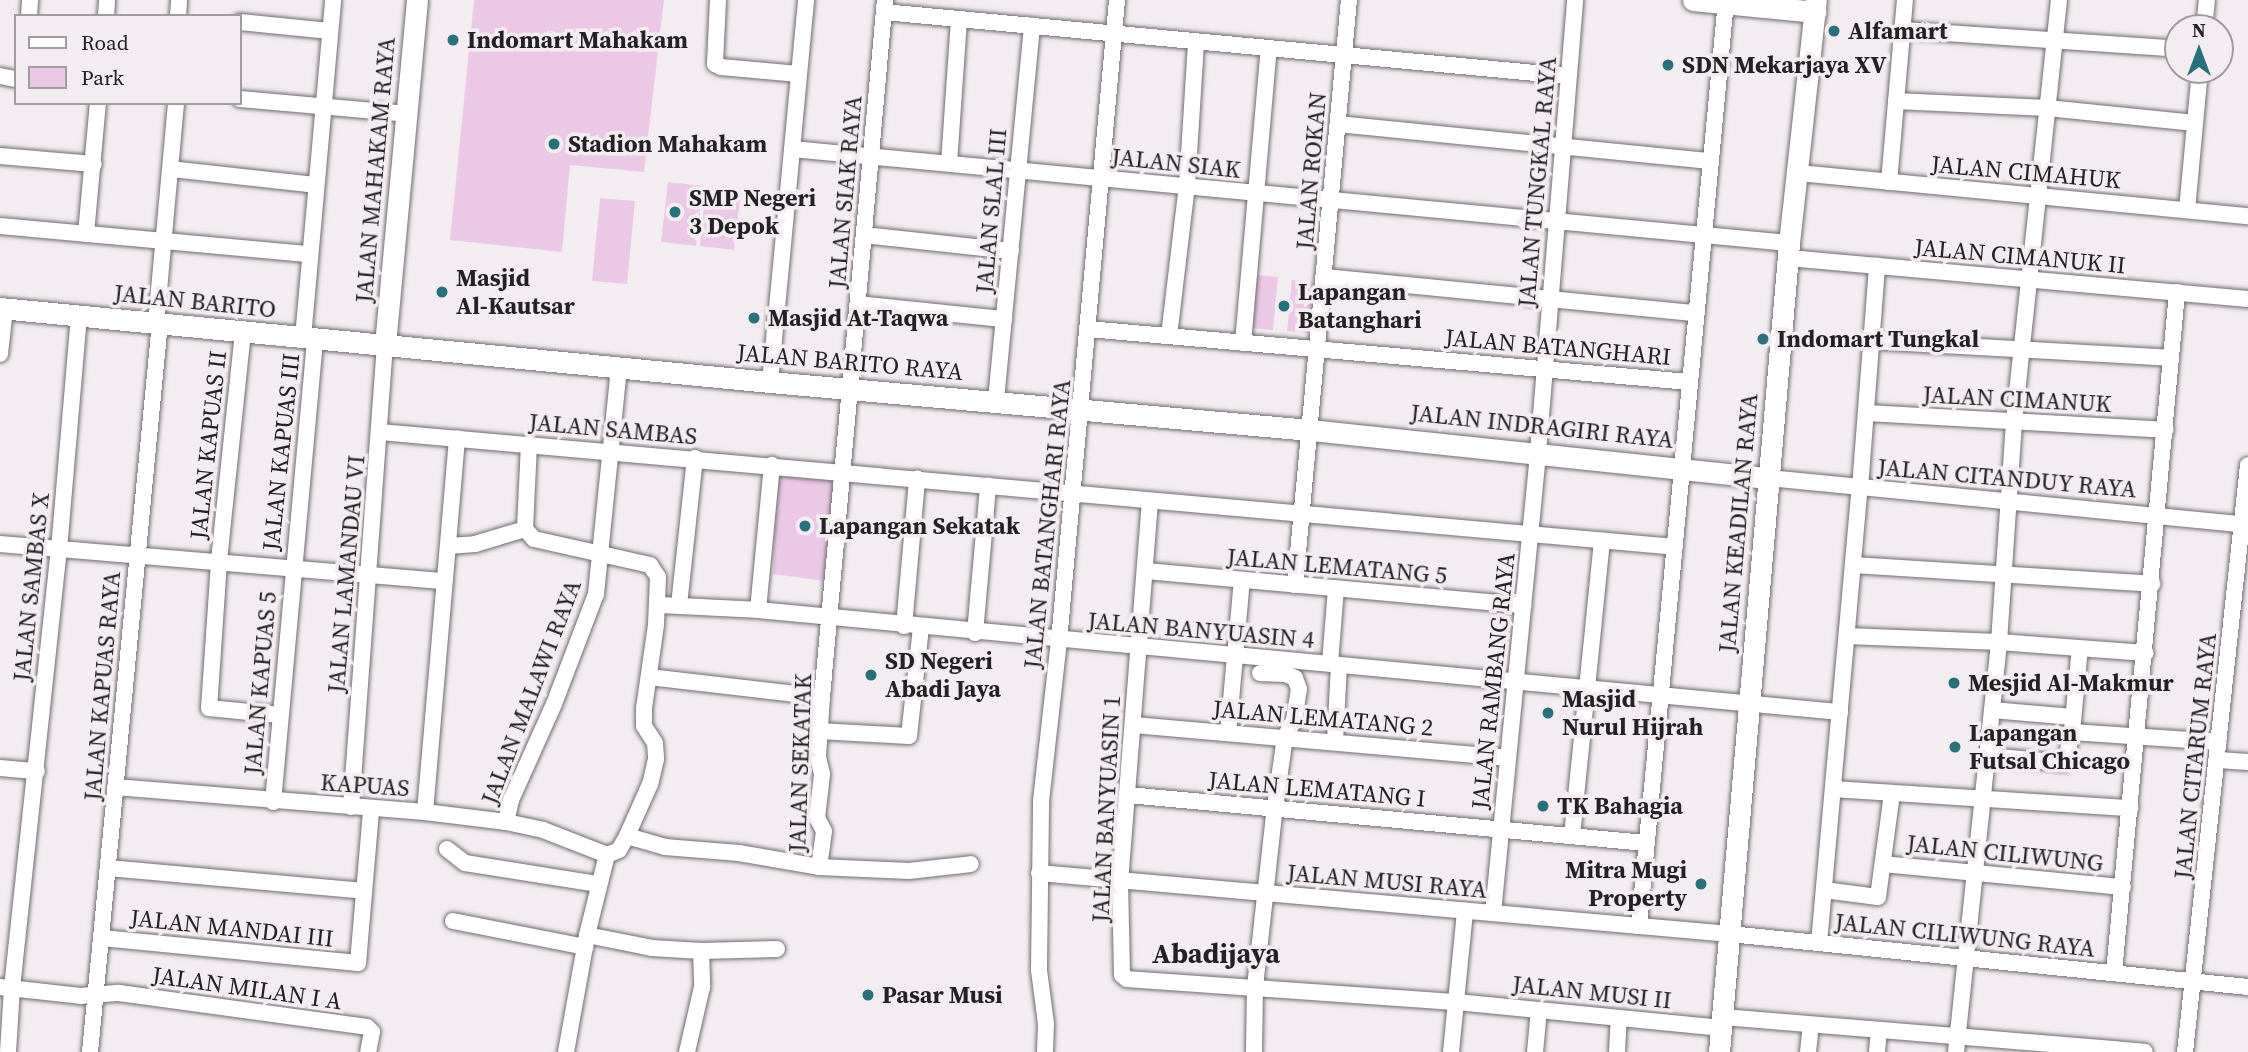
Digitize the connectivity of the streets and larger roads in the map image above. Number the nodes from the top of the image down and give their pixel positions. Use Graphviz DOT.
graph roads {
  1 [pos="333,0"];
  2 [pos="417,0"];
  3 [pos="718,0"];
  4 [pos="806,0"];
  5 [pos="1117,0"];
  6 [pos="1349,0"];
  7 [pos="1575,0"];
  8 [pos="1693,0"];
  9 [pos="1905,0"];
  10 [pos="2059,0"];
  11 [pos="1726,1"];
  12 [pos="884,6"];
  13 [pos="1815,6"];
  14 [pos="959,19"];
  15 [pos="242,22"];
  16 [pos="1032,26"];
  17 [pos="1902,30"];
  18 [pos="330,31"];
  19 [pos="1114,33"];
  20 [pos="2054,40"];
  21 [pos="1196,41"];
  22 [pos="1269,48"];
  23 [pos="2164,48"];
  24 [pos="1344,55"];
  25 [pos="799,74"];
  26 [pos="1568,76"];
  27 [pos="2199,84"];
  28 [pos="242,99"];
  29 [pos="1896,101"];
  30 [pos="98,105"];
  31 [pos="176,105"];
  32 [pos="323,107"];
  33 [pos="2047,108"];
  34 [pos="407,114"];
  35 [pos="2195,123"];
  36 [pos="1338,124"];
  37 [pos="1563,146"];
  38 [pos="792,149"];
  39 [pos="871,155"];
  40 [pos="0,156"];
  41 [pos="1710,161"];
  42 [pos="949,163"];
  43 [pos="94,164"];
  44 [pos="171,169"];
  45 [pos="1018,170"];
  46 [pos="1799,173"];
  47 [pos="1102,178"];
  48 [pos="1889,182"];
  49 [pos="316,185"];
  50 [pos="1188,186"];
  51 [pos="1254,194"];
  52 [pos="2039,196"];
  53 [pos="1332,201"];
  54 [pos="2187,210"];
  55 [pos="2248,216"];
  56 [pos="1556,221"];
  57 [pos="0,226"];
  58 [pos="86,234"];
  59 [pos="864,235"];
  60 [pos="1703,236"];
  61 [pos="165,241"];
  62 [pos="1010,251"];
  63 [pos="1789,251"];
  64 [pos="310,254"];
  65 [pos="1877,266"];
  66 [pos="1325,277"];
  67 [pos="2029,280"];
  68 [pos="2177,292"];
  69 [pos="1550,298"];
  70 [pos="2248,299"];
  71 [pos="858,304"];
  72 [pos="2,309"];
  73 [pos="1695,313"];
  74 [pos="79,316"];
  75 [pos="1004,319"];
  76 [pos="158,323"];
  77 [pos="1088,329"];
  78 [pos="243,332"];
  79 [pos="1169,336"];
  80 [pos="309,339"];
  81 [pos="1871,341"];
  82 [pos="1243,343"];
  83 [pos="385,345"];
  84 [pos="1319,349"];
  85 [pos="2022,351"];
  86 [pos="0,354"];
  87 [pos="2171,358"];
  88 [pos="619,368"];
  89 [pos="1544,369"];
  90 [pos="769,382"];
  91 [pos="1689,382"];
  92 [pos="850,388"];
  93 [pos="996,400"];
  94 [pos="1081,408"];
  95 [pos="1866,413"];
  96 [pos="2014,421"];
  97 [pos="1310,430"];
  98 [pos="2166,430"];
  99 [pos="380,432"];
  100 [pos="457,438"];
  101 [pos="528,444"];
  102 [pos="611,451"];
  103 [pos="1538,452"];
  104 [pos="695,458"];
  105 [pos="772,465"];
  106 [pos="2248,465"];
  107 [pos="1683,467"];
  108 [pos="842,471"];
  109 [pos="1769,478"];
  110 [pos="917,479"];
  111 [pos="988,486"];
  112 [pos="1860,488"];
  113 [pos="1073,494"];
  114 [pos="1150,501"];
  115 [pos="2008,501"];
  116 [pos="1301,514"];
  117 [pos="2159,514"];
  118 [pos="2243,528"];
  119 [pos="525,529"];
  120 [pos="1530,534"];
  121 [pos="1602,541"];
  122 [pos="0,544"];
  123 [pos="448,546"];
  124 [pos="1675,547"];
  125 [pos="59,549"];
  126 [pos="601,552"];
  127 [pos="137,554"];
  128 [pos="219,562"];
  129 [pos="1853,565"];
  130 [pos="292,568"];
  131 [pos="1146,571"];
  132 [pos="2003,572"];
  133 [pos="368,575"];
  134 [pos="1242,580"];
  135 [pos="444,581"];
  136 [pos="2152,584"];
  137 [pos="1295,585"];
  138 [pos="1336,588"];
  139 [pos="657,605"];
  140 [pos="679,605"];
  141 [pos="1523,606"];
  142 [pos="758,610"];
  143 [pos="830,618"];
  144 [pos="904,626"];
  145 [pos="921,627"];
  146 [pos="975,633"];
  147 [pos="1847,636"];
  148 [pos="1059,640"];
  149 [pos="1999,642"];
  150 [pos="1139,647"];
  151 [pos="2080,648"];
  152 [pos="2146,653"];
  153 [pos="1235,655"];
  154 [pos="1334,664"];
  155 [pos="1260,673"];
  156 [pos="649,677"];
  157 [pos="1516,681"];
  158 [pos="1587,690"];
  159 [pos="822,697"];
  160 [pos="1661,698"];
  161 [pos="1748,706"];
  162 [pos="1992,710"];
  163 [pos="1840,712"];
  164 [pos="280,715"];
  165 [pos="1133,725"];
  166 [pos="2073,725"];
  167 [pos="819,731"];
  168 [pos="1228,733"];
  169 [pos="1285,737"];
  170 [pos="2137,737"];
  171 [pos="1335,741"];
  172 [pos="2219,742"];
  173 [pos="1987,756"];
  174 [pos="1508,758"];
  175 [pos="2218,760"];
  176 [pos="2248,762"];
  177 [pos="0,768"];
  178 [pos="37,771"];
  179 [pos="115,787"];
  180 [pos="1833,789"];
  181 [pos="1892,793"];
  182 [pos="1129,795"];
  183 [pos="1982,799"];
  184 [pos="274,802"];
  185 [pos="351,807"];
  186 [pos="1275,807"];
  187 [pos="2130,808"];
  188 [pos="371,810"];
  189 [pos="425,812"];
  190 [pos="506,822"];
  191 [pos="1501,830"];
  192 [pos="627,836"];
  193 [pos="1573,836"];
  194 [pos="1645,843"];
  195 [pos="447,849"];
  196 [pos="607,855"];
  197 [pos="1883,863"];
  198 [pos="971,864"];
  199 [pos="819,867"];
  200 [pos="108,868"];
  201 [pos="1039,873"];
  202 [pos="1974,873"];
  203 [pos="1120,880"];
  204 [pos="598,884"];
  205 [pos="2123,887"];
  206 [pos="1824,890"];
  207 [pos="364,891"];
  208 [pos="1266,893"];
  209 [pos="1465,911"];
  210 [pos="1493,913"];
  211 [pos="453,921"];
  212 [pos="1639,926"];
  213 [pos="1730,934"];
  214 [pos="102,938"];
  215 [pos="586,941"];
  216 [pos="1819,943"];
  217 [pos="777,949"];
  218 [pos="701,951"];
  219 [pos="1966,958"];
  220 [pos="2114,973"];
  221 [pos="1122,975"];
  222 [pos="2195,981"];
  223 [pos="6,987"];
  224 [pos="1255,987"];
  225 [pos="2248,987"];
  226 [pos="93,994"];
  227 [pos="1457,1002"];
  228 [pos="1539,1010"];
  229 [pos="1619,1018"];
  230 [pos="1723,1023"];
  231 [pos="1811,1025"];
  232 [pos="1879,1031"];
  233 [pos="1957,1045"];
  234 [pos="2035,1048"];
  235 [pos="2110,1051"];
  236 [pos="8,1052"];
  237 [pos="90,1052"];
  238 [pos="368,1052"];
  239 [pos="566,1052"];
  240 [pos="687,1052"];
  241 [pos="1045,1052"];
  242 [pos="1254,1052"];
  243 [pos="1451,1052"];
  244 [pos="1535,1052"];
  245 [pos="1617,1052"];
  246 [pos="1719,1052"];
  247 [pos="1808,1052"];
  248 [pos="1877,1052"];
  249 [pos="2145,1052"];
  250 [pos="2185,1052"];
  1 -- 18 [label="street, JALAN KAPUAS III"];
  2 -- 34 [label="street, JALAN MAHAKAM RAYA"];
  3 -- 25 [label="street"];
  4 -- 25 [label="street"];
  5 -- 19 [label="street, JALAN BATANGHARI RAYA"];
  6 -- 24 [label="street, JALAN ROKAN"];
  7 -- 26 [label="street, JALAN TUNGKAL RAYA"];
  8 -- 11 [label="street"];
  9 -- 17 [label="street"];
  10 -- 20 [label="street"];
  11 -- 13 [label="street"];
  11 -- 41 [label="street"];
  12 -- 14 [label="street"];
  12 -- 39 [label="street, JALAN SIAK RAYA"];
  13 -- 46 [label="street, JALAN KEADILAN RAYA"];
  14 -- 16 [label="street"];
  14 -- 42 [label="street"];
  15 -- 18 [label="street"];
  16 -- 19 [label="street"];
  16 -- 45 [label="street, JALAN SLAL III"];
  17 -- 20 [label="street"];
  17 -- 29 [label="street"];
  18 -- 32 [label="street, JALAN KAPUAS III"];
  19 -- 21 [label="street"];
  19 -- 47 [label="street, JALAN BATANGHARI RAYA"];
  20 -- 23 [label="street"];
  20 -- 33 [label="street"];
  21 -- 22 [label="street"];
  21 -- 50 [label="street"];
  22 -- 24 [label="street"];
  22 -- 51 [label="street"];
  24 -- 26 [label="street"];
  24 -- 36 [label="street, JALAN ROKAN"];
  25 -- 38 [label="street"];
  26 -- 37 [label="street, JALAN TUNGKAL RAYA"];
  27 -- 35 [label="street"];
  28 -- 32 [label="street"];
  29 -- 33 [label="street"];
  29 -- 48 [label="street"];
  30 -- 43 [label="street"];
  31 -- 44 [label="street, JALAN KAPUAS RAYA"];
  32 -- 34 [label="street"];
  32 -- 49 [label="street, JALAN KAPUAS III"];
  33 -- 35 [label="street"];
  33 -- 52 [label="street"];
  34 -- 83 [label="street, JALAN MAHAKAM RAYA"];
  35 -- 54 [label="street"];
  36 -- 37 [label="street"];
  36 -- 53 [label="street, JALAN ROKAN"];
  37 -- 41 [label="street"];
  37 -- 56 [label="street, JALAN TUNGKAL RAYA"];
  38 -- 39 [label="street, JALAN SIAK"];
  38 -- 90 [label="street"];
  39 -- 42 [label="street, JALAN SIAK"];
  39 -- 59 [label="street, JALAN SIAK RAYA"];
  40 -- 43 [label="street"];
  41 -- 60 [label="street"];
  42 -- 45 [label="street, JALAN SIAK"];
  43 -- 58 [label="street"];
  44 -- 49 [label="street"];
  44 -- 61 [label="street, JALAN KAPUAS RAYA"];
  45 -- 47 [label="street, JALAN SIAK"];
  45 -- 62 [label="street, JALAN SLAL III"];
  46 -- 48 [label="street, JALAN CIMAHUK"];
  46 -- 63 [label="street, JALAN KEADILAN RAYA"];
  47 -- 50 [label="street, JALAN SIAK"];
  47 -- 77 [label="street, JALAN BATANGHARI RAYA"];
  48 -- 52 [label="street, JALAN CIMAHUK"];
  49 -- 64 [label="street, JALAN KAPUAS III"];
  50 -- 51 [label="street, JALAN SIAK"];
  50 -- 79 [label="street"];
  51 -- 53 [label="street, JALAN SIAK"];
  51 -- 82 [label="street"];
  52 -- 54 [label="street, JALAN CIMAHUK"];
  52 -- 67 [label="street"];
  53 -- 56 [label="street, JALAN SIAK"];
  53 -- 66 [label="street, JALAN ROKAN"];
  54 -- 55 [label="street, JALAN CIMAHUK"];
  56 -- 60 [label="street, JALAN SIAK"];
  56 -- 69 [label="street, JALAN TUNGKAL RAYA"];
  57 -- 58 [label="street"];
  58 -- 61 [label="street"];
  59 -- 62 [label="street"];
  59 -- 71 [label="street, JALAN SIAK RAYA"];
  60 -- 63 [label="street, JALAN CIMANUK II"];
  60 -- 73 [label="street"];
  61 -- 64 [label="street"];
  61 -- 76 [label="street, JALAN KAPUAS RAYA"];
  62 -- 75 [label="street, JALAN SLAL III"];
  63 -- 65 [label="street, JALAN CIMANUK II"];
  63 -- 109 [label="street, JALAN KEADILAN RAYA"];
  64 -- 80 [label="street, JALAN KAPUAS III"];
  65 -- 67 [label="street, JALAN CIMANUK II"];
  65 -- 81 [label="street"];
  66 -- 69 [label="street"];
  66 -- 84 [label="street, JALAN ROKAN"];
  67 -- 68 [label="street, JALAN CIMANUK II"];
  67 -- 85 [label="street"];
  68 -- 70 [label="street, JALAN CIMANUK II"];
  68 -- 87 [label="street"];
  69 -- 73 [label="street"];
  69 -- 89 [label="street, JALAN TUNGKAL RAYA"];
  71 -- 75 [label="street"];
  71 -- 92 [label="street, JALAN SIAK RAYA"];
  72 -- 74 [label="street, JALAN BARITO"];
  72 -- 86 [label="street"];
  73 -- 91 [label="street"];
  74 -- 76 [label="street, JALAN BARITO"];
  74 -- 125 [label="street, JALAN SAMBAS X"];
  75 -- 93 [label="street, JALAN SLAL III"];
  76 -- 78 [label="street, JALAN BARITO"];
  76 -- 127 [label="street, JALAN KAPUAS RAYA"];
  77 -- 79 [label="street, JALAN BATANGHARI"];
  77 -- 94 [label="street, JALAN BATANGHARI RAYA"];
  78 -- 80 [label="street, JALAN BARITO"];
  78 -- 128 [label="street, JALAN KAPUAS II"];
  79 -- 82 [label="street, JALAN BATANGHARI"];
  80 -- 83 [label="street, JALAN BARITO"];
  80 -- 130 [label="street, JALAN KAPUAS III"];
  81 -- 85 [label="street"];
  81 -- 95 [label="street"];
  82 -- 84 [label="street, JALAN BATANGHARI"];
  83 -- 88 [label="street, JALAN BARITO RAYA"];
  83 -- 99 [label="street, JALAN LAMANDAU VI"];
  84 -- 89 [label="street, JALAN BATANGHARI"];
  84 -- 97 [label="street, JALAN ROKAN"];
  85 -- 87 [label="street"];
  85 -- 96 [label="street"];
  87 -- 98 [label="street"];
  88 -- 90 [label="street, JALAN BARITO RAYA"];
  88 -- 102 [label="street, JALAN MALAWI RAYA"];
  89 -- 91 [label="street, JALAN BATANGHARI"];
  89 -- 103 [label="street, JALAN TUNGKAL RAYA"];
  90 -- 92 [label="street, JALAN BARITO RAYA"];
  91 -- 107 [label="street"];
  92 -- 93 [label="street, JALAN BARITO RAYA"];
  92 -- 108 [label="street, JALAN SEKATAK"];
  93 -- 94 [label="street, JALAN BARITO RAYA"];
  94 -- 97 [label="street, JALAN BARITO RAYA"];
  94 -- 113 [label="street, JALAN BATANGHARI RAYA"];
  95 -- 96 [label="street, JALAN CIMANUK"];
  95 -- 112 [label="street"];
  96 -- 98 [label="street, JALAN CIMANUK"];
  96 -- 115 [label="street"];
  97 -- 103 [label="street, JALAN INDRAGIRI RAYA"];
  97 -- 116 [label="street, JALAN ROKAN"];
  98 -- 117 [label="street"];
  99 -- 100 [label="street, JALAN SAMBAS"];
  99 -- 133 [label="street, JALAN LAMANDAU VI"];
  100 -- 101 [label="street, JALAN SAMBAS"];
  100 -- 123 [label="street"];
  101 -- 102 [label="street, JALAN SAMBAS"];
  101 -- 119 [label="street"];
  102 -- 104 [label="street, JALAN SAMBAS"];
  102 -- 126 [label="street, JALAN MALAWI RAYA"];
  103 -- 107 [label="street, JALAN INDRAGIRI RAYA"];
  103 -- 120 [label="street, JALAN RAMBANG RAYA"];
  104 -- 105 [label="street, JALAN SAMBAS"];
  104 -- 140 [label="street"];
  105 -- 108 [label="street, JALAN SAMBAS"];
  105 -- 142 [label="street"];
  106 -- 118 [label="street, JALAN CITARUM RAYA"];
  107 -- 109 [label="street, JALAN INDRAGIRI RAYA"];
  107 -- 124 [label="street"];
  108 -- 110 [label="street, JALAN SAMBAS"];
  108 -- 143 [label="street, JALAN SEKATAK"];
  109 -- 112 [label="street, JALAN CITANDUY RAYA"];
  109 -- 161 [label="street, JALAN KEADILAN RAYA"];
  110 -- 111 [label="street, JALAN SAMBAS"];
  110 -- 144 [label="street"];
  111 -- 113 [label="street, JALAN SAMBAS"];
  111 -- 146 [label="street"];
  112 -- 115 [label="street, JALAN CITANDUY RAYA"];
  112 -- 129 [label="street"];
  113 -- 114 [label="street, JALAN SAMBAS"];
  113 -- 148 [label="street, JALAN BATANGHARI RAYA"];
  114 -- 116 [label="street, JALAN SAMBAS"];
  114 -- 131 [label="street, JALAN BANYUASIN 1"];
  115 -- 117 [label="street, JALAN CITANDUY RAYA"];
  115 -- 132 [label="street"];
  116 -- 120 [label="street, JALAN SAMBAS"];
  116 -- 137 [label="street, JALAN ROKAN"];
  117 -- 118 [label="street, JALAN CITANDUY RAYA"];
  117 -- 136 [label="street"];
  118 -- 172 [label="street, JALAN CITARUM RAYA"];
  119 -- 123 [label="street"];
  119 -- 126 [label="street"];
  120 -- 121 [label="street, JALAN SAMBAS"];
  120 -- 141 [label="street, JALAN RAMBANG RAYA"];
  121 -- 124 [label="street, JALAN SAMBAS"];
  121 -- 158 [label="street"];
  122 -- 125 [label="street"];
  123 -- 135 [label="street"];
  124 -- 160 [label="street"];
  125 -- 127 [label="street"];
  125 -- 178 [label="street, JALAN SAMBAS X"];
  126 -- 139 [label="street"];
  126 -- 190 [label="street, JALAN MALAWI RAYA"];
  127 -- 128 [label="street"];
  127 -- 179 [label="street, JALAN KAPUAS RAYA"];
  128 -- 130 [label="street"];
  128 -- 164 [label="street, JALAN KAPUAS II"];
  129 -- 132 [label="street"];
  129 -- 147 [label="street"];
  130 -- 133 [label="street"];
  130 -- 164 [label="street, JALAN KAPUAS 5"];
  131 -- 134 [label="street, JALAN LEMATANG 5"];
  131 -- 150 [label="street, JALAN BANYUASIN 1"];
  132 -- 136 [label="street"];
  132 -- 149 [label="street"];
  133 -- 135 [label="street"];
  133 -- 185 [label="street, JALAN LAMANDAU VI"];
  134 -- 137 [label="street, JALAN LEMATANG 5"];
  134 -- 153 [label="street"];
  135 -- 189 [label="street"];
  136 -- 152 [label="street"];
  137 -- 138 [label="street, JALAN LEMATANG 5"];
  138 -- 141 [label="street, JALAN LEMATANG 5"];
  138 -- 154 [label="street"];
  139 -- 140 [label="street"];
  139 -- 156 [label="street"];
  140 -- 142 [label="street"];
  141 -- 157 [label="street, JALAN RAMBANG RAYA"];
  142 -- 143 [label="street"];
  143 -- 144 [label="street, JALAN BANYUASIN 4"];
  143 -- 159 [label="street, JALAN SEKATAK"];
  144 -- 145 [label="street, JALAN BANYUASIN 4"];
  145 -- 146 [label="street, JALAN BANYUASIN 4"];
  145 -- 167 [label="street"];
  146 -- 148 [label="street, JALAN BANYUASIN 4"];
  147 -- 149 [label="street"];
  147 -- 163 [label="street"];
  148 -- 150 [label="street, JALAN BANYUASIN 4"];
  148 -- 201 [label="street, JALAN BATANGHARI RAYA"];
  149 -- 151 [label="street"];
  149 -- 162 [label="street"];
  150 -- 153 [label="street, JALAN BANYUASIN 4"];
  150 -- 165 [label="street, JALAN BANYUASIN 1"];
  151 -- 152 [label="street"];
  151 -- 166 [label="street"];
  152 -- 170 [label="street"];
  153 -- 154 [label="street, JALAN BANYUASIN 4"];
  153 -- 168 [label="street"];
  154 -- 157 [label="street, JALAN BANYUASIN 4"];
  154 -- 171 [label="street"];
  155 -- 169 [label="street"];
  156 -- 159 [label="street"];
  156 -- 192 [label="street"];
  157 -- 158 [label="street, JALAN BANYUASIN 4"];
  157 -- 174 [label="street, JALAN RAMBANG RAYA"];
  158 -- 160 [label="street, JALAN BANYUASIN 4"];
  158 -- 193 [label="street"];
  159 -- 167 [label="street, JALAN SEKATAK"];
  160 -- 161 [label="street, JALAN BANYUASIN 4"];
  160 -- 194 [label="street"];
  161 -- 163 [label="street, JALAN BANYUASIN 4"];
  161 -- 213 [label="street, JALAN KEADILAN RAYA"];
  162 -- 166 [label="street"];
  162 -- 173 [label="street"];
  163 -- 180 [label="street"];
  164 -- 184 [label="street, JALAN KAPUAS 5"];
  165 -- 168 [label="street, JALAN LEMATANG 2"];
  165 -- 182 [label="street, JALAN BANYUASIN 1"];
  166 -- 170 [label="street"];
  166 -- 173 [label="street"];
  167 -- 199 [label="street, JALAN SEKATAK"];
  168 -- 169 [label="street, JALAN LEMATANG 2"];
  169 -- 171 [label="street, JALAN LEMATANG 2"];
  169 -- 186 [label="street"];
  170 -- 172 [label="street"];
  170 -- 187 [label="street"];
  171 -- 174 [label="street, JALAN LEMATANG 2"];
  172 -- 175 [label="street, JALAN CITARUM RAYA"];
  173 -- 183 [label="street"];
  174 -- 191 [label="street, JALAN RAMBANG RAYA"];
  175 -- 176 [label="street"];
  175 -- 222 [label="street, JALAN CITARUM RAYA"];
  177 -- 178 [label="street"];
  178 -- 223 [label="street, JALAN SAMBAS X"];
  179 -- 184 [label="street, KAPUAS"];
  179 -- 200 [label="street, JALAN KAPUAS RAYA"];
  180 -- 181 [label="street, JALAN CILIWUNG"];
  180 -- 206 [label="street"];
  181 -- 183 [label="street, JALAN CILIWUNG"];
  181 -- 197 [label="street, JALAN CILIWUNG"];
  182 -- 186 [label="street, JALAN LEMATANG I"];
  182 -- 203 [label="street, JALAN BANYUASIN 1"];
  183 -- 187 [label="street, JALAN CILIWUNG"];
  183 -- 202 [label="street"];
  184 -- 185 [label="street, KAPUAS"];
  185 -- 188 [label="street, KAPUAS"];
  186 -- 191 [label="street, JALAN LEMATANG I"];
  186 -- 208 [label="street"];
  187 -- 205 [label="street"];
  188 -- 189 [label="street, KAPUAS"];
  188 -- 207 [label="street"];
  189 -- 190 [label="street, KAPUAS"];
  190 -- 196 [label="street, KAPUAS"];
  191 -- 193 [label="street, JALAN LEMATANG I"];
  191 -- 210 [label="street, JALAN RAMBANG RAYA"];
  192 -- 196 [label="street"];
  192 -- 199 [label="street"];
  193 -- 194 [label="street, JALAN LEMATANG I"];
  194 -- 212 [label="street"];
  195 -- 204 [label="street"];
  196 -- 204 [label="street"];
  197 -- 202 [label="street, JALAN CILIWUNG"];
  197 -- 206 [label="street, JALAN CILIWUNG"];
  198 -- 199 [label="street"];
  200 -- 207 [label="street"];
  200 -- 214 [label="street, JALAN KAPUAS RAYA"];
  201 -- 203 [label="street, JALAN MUSI RAYA"];
  201 -- 241 [label="street, JALAN BATANGHARI RAYA"];
  202 -- 205 [label="street, JALAN CILIWUNG"];
  202 -- 219 [label="street"];
  203 -- 208 [label="street, JALAN MUSI RAYA"];
  203 -- 221 [label="street, JALAN BANYUASIN 1"];
  204 -- 215 [label="street"];
  205 -- 220 [label="street"];
  206 -- 216 [label="street"];
  207 -- 214 [label="street, JALAN MANDAI III"];
  208 -- 209 [label="street, JALAN MUSI RAYA"];
  208 -- 224 [label="street"];
  209 -- 210 [label="street, JALAN MUSI RAYA"];
  209 -- 227 [label="street"];
  210 -- 212 [label="street, JALAN MUSI RAYA"];
  211 -- 215 [label="street"];
  212 -- 213 [label="street, JALAN MUSI RAYA"];
  213 -- 216 [label="street, JALAN CILIWUNG RAYA"];
  213 -- 230 [label="street, JALAN KEADILAN RAYA"];
  214 -- 226 [label="street, JALAN KAPUAS RAYA"];
  215 -- 218 [label="street"];
  215 -- 239 [label="street"];
  216 -- 219 [label="street, JALAN CILIWUNG RAYA"];
  217 -- 218 [label="street"];
  218 -- 240 [label="street"];
  219 -- 220 [label="street, JALAN CILIWUNG RAYA"];
  219 -- 233 [label="street"];
  220 -- 222 [label="street, JALAN CILIWUNG RAYA"];
  221 -- 224 [label="street, JALAN MUSI II"];
  222 -- 225 [label="street, JALAN CILIWUNG RAYA"];
  222 -- 250 [label="street, JALAN CITARUM RAYA"];
  223 -- 226 [label="street"];
  223 -- 236 [label="street, JALAN SAMBAS X"];
  224 -- 227 [label="street, JALAN MUSI II"];
  224 -- 242 [label="street"];
  226 -- 237 [label="street, JALAN KAPUAS RAYA"];
  226 -- 238 [label="street, JALAN MILAN I A"];
  227 -- 228 [label="street, JALAN MUSI II"];
  227 -- 243 [label="street"];
  228 -- 229 [label="street, JALAN MUSI II"];
  228 -- 244 [label="street"];
  229 -- 230 [label="street, JALAN MUSI II"];
  229 -- 245 [label="street"];
  230 -- 231 [label="street, JALAN MUSI II"];
  230 -- 246 [label="street, JALAN KEADILAN RAYA"];
  231 -- 232 [label="street, JALAN MUSI II"];
  231 -- 247 [label="street"];
  232 -- 233 [label="street, JALAN MUSI II"];
  232 -- 248 [label="street"];
  233 -- 234 [label="street, JALAN MUSI II"];
  234 -- 235 [label="street, JALAN MUSI II"];
  235 -- 249 [label="street, JALAN MUSI II"];
}
